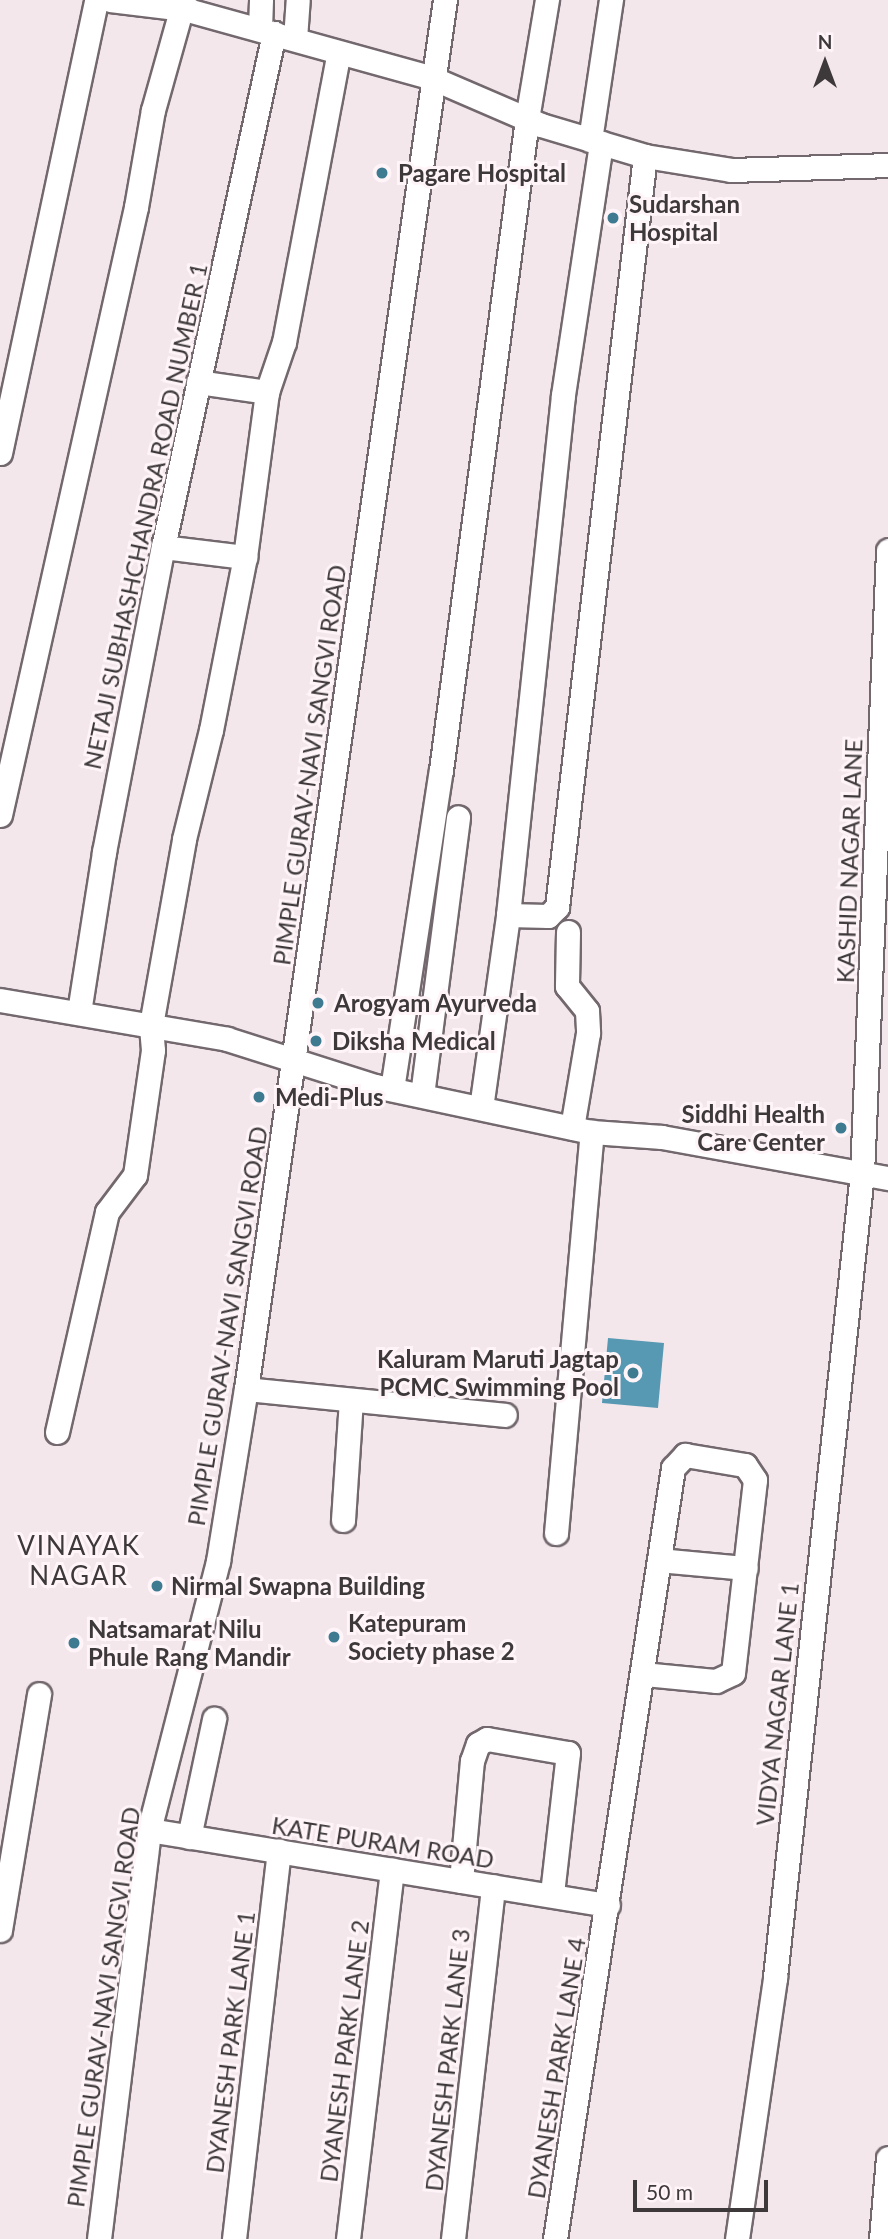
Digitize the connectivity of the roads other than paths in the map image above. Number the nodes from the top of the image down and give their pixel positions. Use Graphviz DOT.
graph roads {
  1 [pos="96,0"];
  2 [pos="110,0"];
  3 [pos="261,0"];
  4 [pos="298,0"];
  5 [pos="445,0"];
  6 [pos="547,0"];
  7 [pos="611,0"];
  8 [pos="140,2"];
  9 [pos="184,5"];
  10 [pos="223,10"];
  11 [pos="276,34"];
  12 [pos="338,55"];
  13 [pos="432,78"];
  14 [pos="527,119"];
  15 [pos="595,141"];
  16 [pos="645,156"];
  17 [pos="888,165"];
  18 [pos="198,382"];
  19 [pos="267,392"];
  20 [pos="0,453"];
  21 [pos="163,547"];
  22 [pos="888,551"];
  23 [pos="245,557"];
  24 [pos="0,815"];
  25 [pos="458,817"];
  26 [pos="508,915"];
  27 [pos="568,932"];
  28 [pos="1,1007"];
  29 [pos="79,1012"];
  30 [pos="151,1025"];
  31 [pos="293,1061"];
  32 [pos="392,1089"];
  33 [pos="422,1096"];
  34 [pos="481,1108"];
  35 [pos="582,1130"];
  36 [pos="862,1174"];
  37 [pos="888,1178"];
  38 [pos="246,1389"];
  39 [pos="351,1400"];
  40 [pos="505,1415"];
  41 [pos="57,1432"];
  42 [pos="343,1520"];
  43 [pos="556,1533"];
  44 [pos="659,1560"];
  45 [pos="746,1568"];
  46 [pos="643,1674"];
  47 [pos="39,1694"];
  48 [pos="214,1719"];
  49 [pos="149,1830"];
  50 [pos="190,1837"];
  51 [pos="279,1852"];
  52 [pos="392,1870"];
  53 [pos="461,1881"];
  54 [pos="493,1886"];
  55 [pos="552,1894"];
  56 [pos="608,1905"];
  57 [pos="0,1930"];
  58 [pos="888,2158"];
  59 [pos="99,2239"];
  60 [pos="234,2239"];
  61 [pos="348,2239"];
  62 [pos="453,2239"];
  63 [pos="555,2239"];
  64 [pos="737,2239"];
  65 [pos="881,2239"];
  1 -- 20 [label="street"];
  2 -- 8 [label="street"];
  3 -- 11 [label="street"];
  4 -- 11 [label="street"];
  5 -- 13 [label="street, PIMPLE GURAV-NAVI SANGVI ROAD"];
  6 -- 14 [label="street"];
  7 -- 15 [label="street"];
  8 -- 9 [label="street"];
  9 -- 10 [label="street"];
  9 -- 24 [label="street"];
  10 -- 11 [label="street"];
  11 -- 12 [label="street"];
  11 -- 18 [label="street, NETAJI SUBHASHCHANDRA ROAD NUMBER 1"];
  12 -- 13 [label="street"];
  12 -- 19 [label="street"];
  13 -- 14 [label="street"];
  13 -- 31 [label="street, PIMPLE GURAV-NAVI SANGVI ROAD"];
  14 -- 15 [label="street"];
  14 -- 32 [label="street"];
  15 -- 16 [label="street"];
  15 -- 26 [label="street"];
  16 -- 17 [label="street"];
  16 -- 26 [label="street"];
  18 -- 19 [label="street"];
  18 -- 21 [label="street, NETAJI SUBHASHCHANDRA ROAD NUMBER 1"];
  19 -- 23 [label="street"];
  21 -- 23 [label="street"];
  21 -- 29 [label="street, NETAJI SUBHASHCHANDRA ROAD NUMBER 1"];
  22 -- 36 [label="street, KASHID NAGAR LANE"];
  23 -- 30 [label="street"];
  25 -- 33 [label="street"];
  26 -- 34 [label="street"];
  27 -- 35 [label="street"];
  28 -- 29 [label="street"];
  29 -- 30 [label="street"];
  30 -- 31 [label="street"];
  30 -- 41 [label="street"];
  31 -- 32 [label="street"];
  31 -- 38 [label="street, PIMPLE GURAV-NAVI SANGVI ROAD"];
  32 -- 33 [label="street"];
  33 -- 34 [label="street"];
  34 -- 35 [label="street"];
  35 -- 36 [label="street"];
  35 -- 43 [label="street"];
  36 -- 37 [label="street"];
  36 -- 64 [label="street, VIDYA NAGAR LANE 1"];
  38 -- 39 [label="street"];
  38 -- 49 [label="street, PIMPLE GURAV-NAVI SANGVI ROAD"];
  39 -- 40 [label="street"];
  39 -- 42 [label="street"];
  44 -- 45 [label="street"];
  44 -- 45 [label="street, DYANESH PARK LANE 4"];
  44 -- 46 [label="street, DYANESH PARK LANE 4"];
  45 -- 46 [label="street"];
  46 -- 56 [label="street, DYANESH PARK LANE 4"];
  47 -- 57 [label="street"];
  48 -- 50 [label="street"];
  49 -- 50 [label="street, KATE PURAM ROAD"];
  49 -- 59 [label="street, PIMPLE GURAV-NAVI SANGVI ROAD"];
  50 -- 51 [label="street, KATE PURAM ROAD"];
  51 -- 52 [label="street, KATE PURAM ROAD"];
  51 -- 60 [label="street, DYANESH PARK LANE 1"];
  52 -- 53 [label="street, KATE PURAM ROAD"];
  52 -- 61 [label="street, DYANESH PARK LANE 2"];
  53 -- 54 [label="street, KATE PURAM ROAD"];
  53 -- 55 [label="street"];
  54 -- 55 [label="street, KATE PURAM ROAD"];
  54 -- 62 [label="street, DYANESH PARK LANE 3"];
  55 -- 56 [label="street, KATE PURAM ROAD"];
  56 -- 63 [label="street, DYANESH PARK LANE 4"];
  58 -- 65 [label="street"];
}
